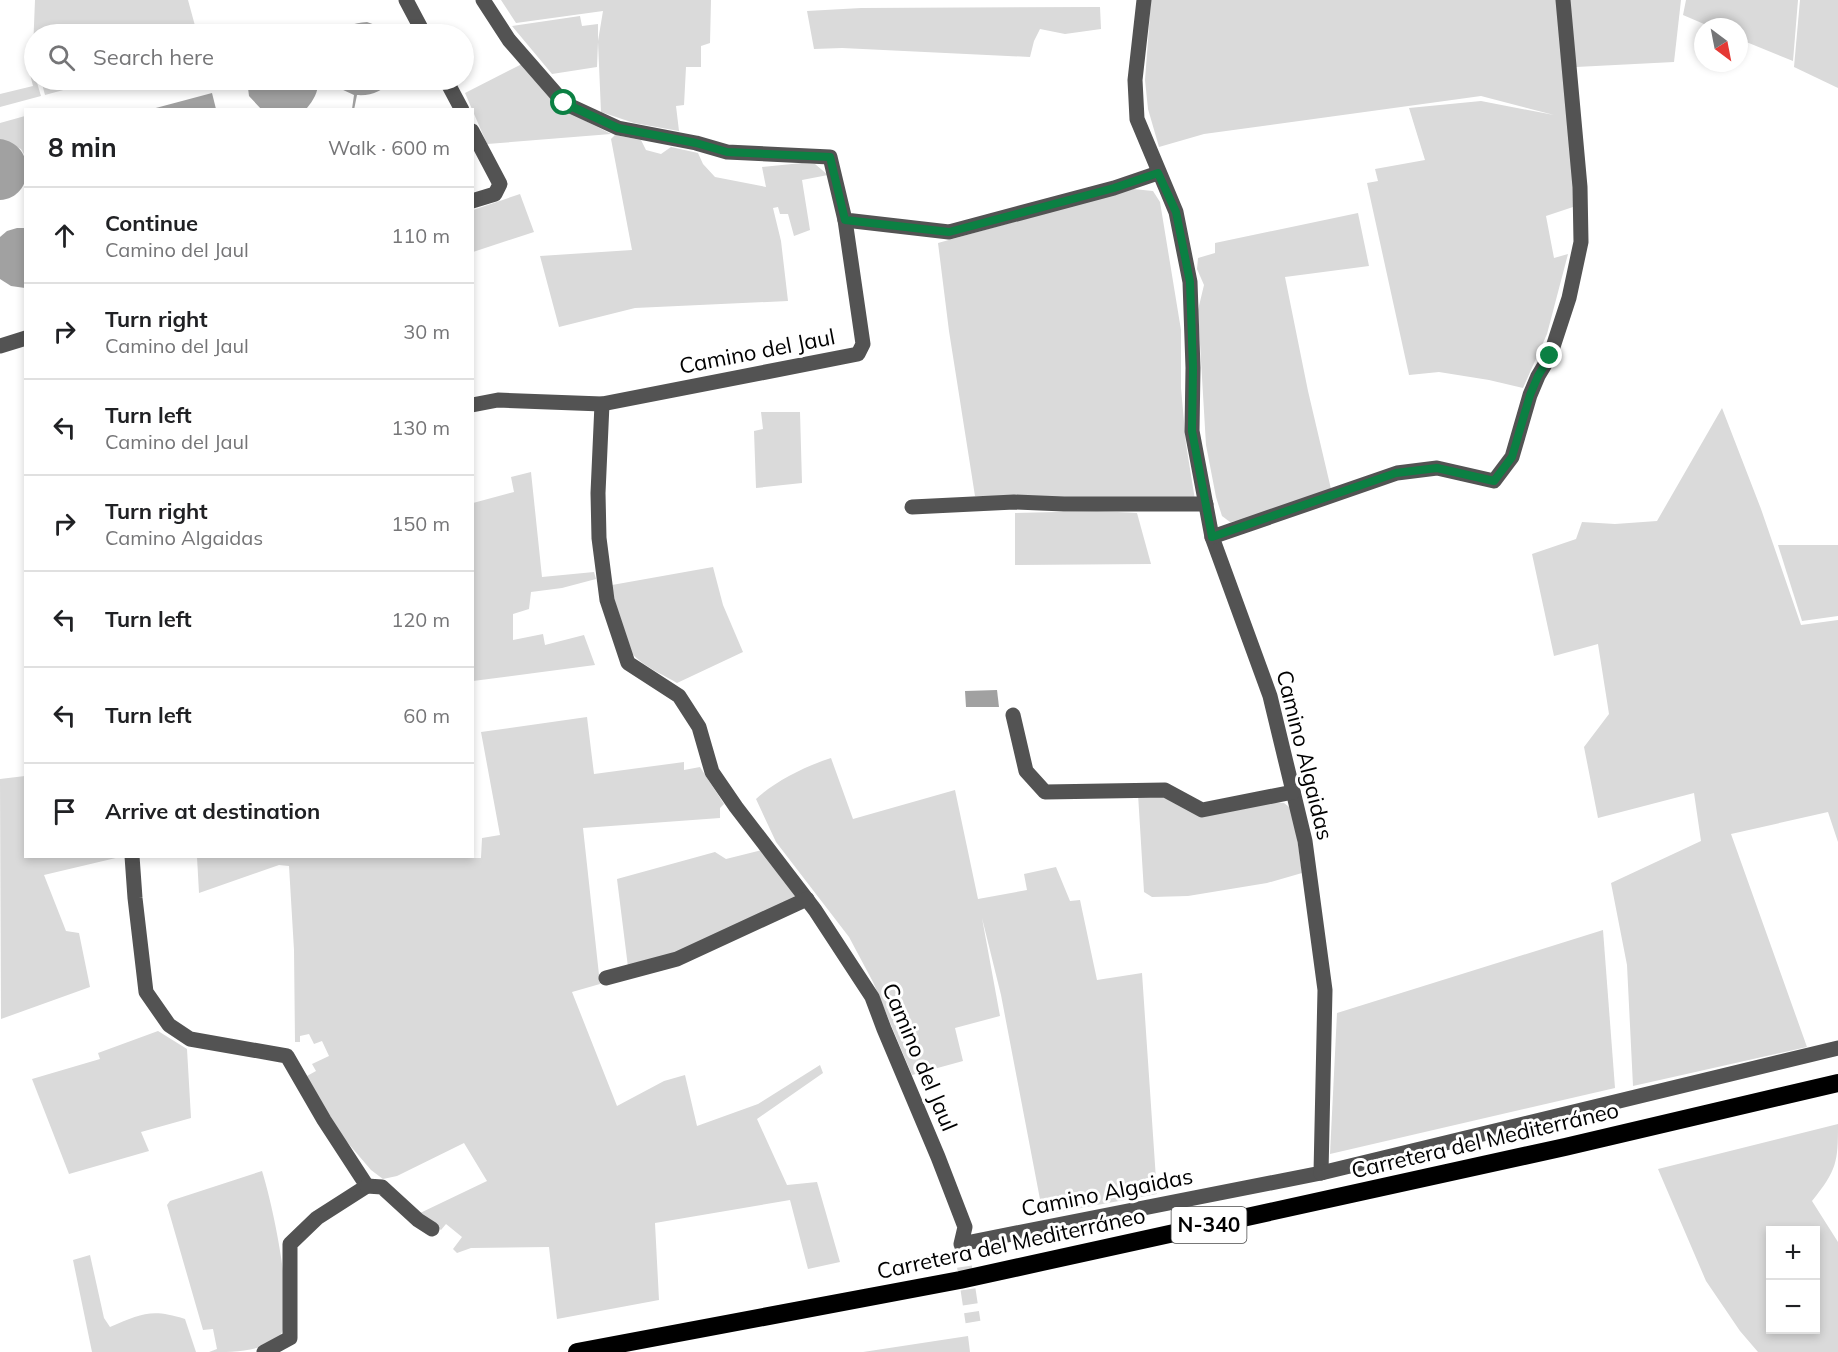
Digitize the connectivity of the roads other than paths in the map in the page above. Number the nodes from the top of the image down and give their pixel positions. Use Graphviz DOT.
graph roads {
  1 [pos="406,0"];
  2 [pos="483,0"];
  3 [pos="1144,0"];
  4 [pos="1563,0"];
  5 [pos="419,24"];
  6 [pos="451,90"];
  7 [pos="461,108"];
  8 [pos="474,135"];
  9 [pos="1158,173"];
  10 [pos="474,200"];
  11 [pos="845,220"];
  12 [pos="24,339"];
  13 [pos="0,346"];
  14 [pos="602,404"];
  15 [pos="474,405"];
  16 [pos="1206,504"];
  17 [pos="912,507"];
  18 [pos="1212,537"];
  19 [pos="1013,716"];
  20 [pos="1293,792"];
  21 [pos="132,858"];
  22 [pos="807,899"];
  23 [pos="606,978"];
  24 [pos="1838,1048"];
  25 [pos="1838,1083"];
  26 [pos="1321,1173"];
  27 [pos="367,1186"];
  28 [pos="432,1229"];
  29 [pos="961,1244"];
  30 [pos="264,1352"];
  31 [pos="577,1352"];
  1 -- 5 [label="street"];
  2 -- 11 [label="street, Camino del Jaul"];
  3 -- 9 [label="street, Camino Algaidas"];
  4 -- 18 [label="street"];
  6 -- 7 [label="street"];
  8 -- 10 [label="street"];
  9 -- 11 [label="street"];
  9 -- 16 [label="street, Camino Algaidas"];
  11 -- 14 [label="street, Camino del Jaul"];
  12 -- 13 [label="street"];
  14 -- 15 [label="street, Camino del Jaul"];
  14 -- 22 [label="street, Camino del Jaul"];
  16 -- 17 [label="street"];
  16 -- 18 [label="street, Camino Algaidas"];
  18 -- 20 [label="street, Camino Algaidas"];
  19 -- 20 [label="street"];
  20 -- 26 [label="street, Camino Algaidas"];
  21 -- 27 [label="street"];
  22 -- 23 [label="street"];
  22 -- 29 [label="street, Camino del Jaul"];
  24 -- 26 [label="street"];
  25 -- 31 [label="highway, Carretera del Mediterráneo / N-340"];
  26 -- 29 [label="street, Camino Algaidas"];
  27 -- 28 [label="street"];
  27 -- 30 [label="street"];
}
